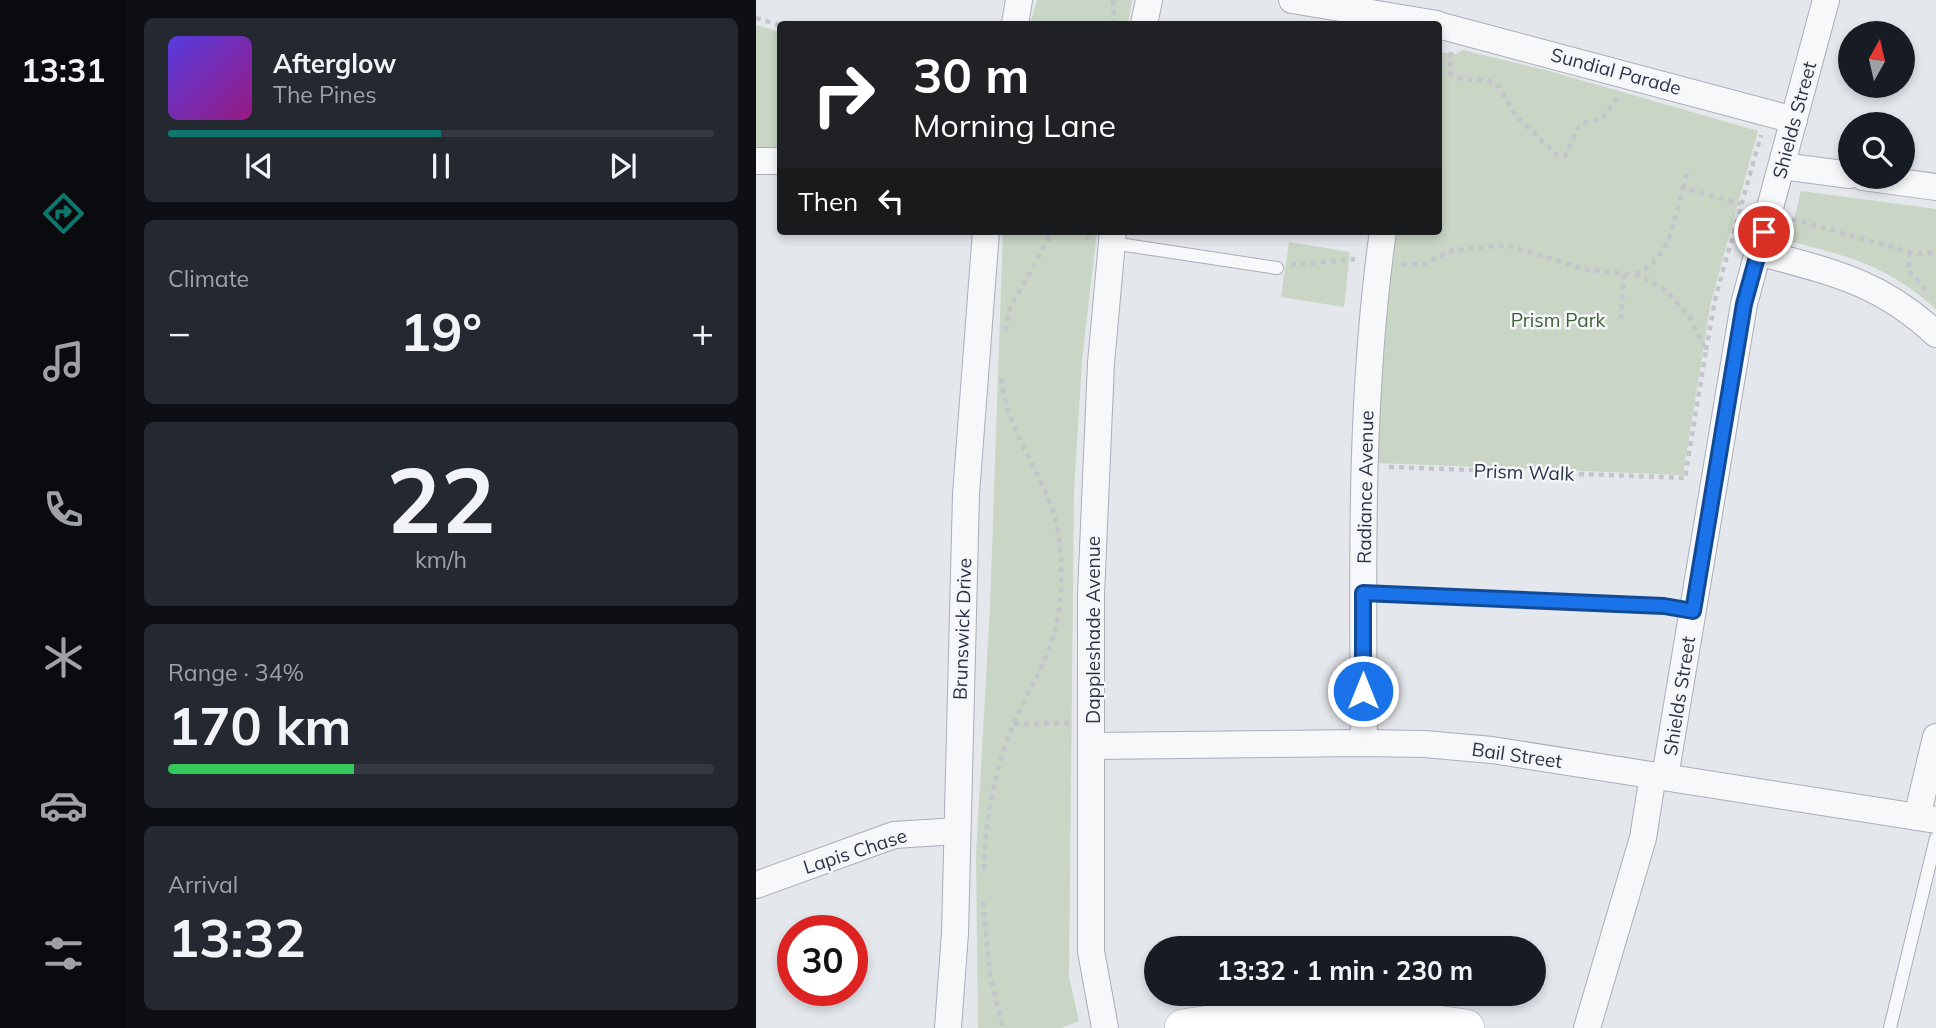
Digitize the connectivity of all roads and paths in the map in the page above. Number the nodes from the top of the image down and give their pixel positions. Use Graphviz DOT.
graph roads {
  1 [pos="1019,0"];
  2 [pos="1114,0"];
  3 [pos="1149,0"];
  4 [pos="1292,0"];
  5 [pos="1826,0"];
  6 [pos="756,18"];
  7 [pos="1016,21"];
  8 [pos="1114,21"];
  9 [pos="1145,21"];
  10 [pos="1415,21"];
  11 [pos="777,24"];
  12 [pos="1442,26"];
  13 [pos="1442,50"];
  14 [pos="1634,76"];
  15 [pos="1794,120"];
  16 [pos="756,160"];
  17 [pos="777,161"];
  18 [pos="1782,166"];
  19 [pos="1688,168"];
  20 [pos="1838,173"];
  21 [pos="1915,184"];
  22 [pos="1936,187"];
  23 [pos="1682,188"];
  24 [pos="1741,204"];
  25 [pos="1769,212"];
  26 [pos="986,235"];
  27 [pos="1051,235"];
  28 [pos="1382,235"];
  29 [pos="1113,237"];
  30 [pos="1936,251"];
  31 [pos="1758,252"];
  32 [pos="1910,252"];
  33 [pos="1379,262"];
  34 [pos="1277,268"];
  35 [pos="1624,272"];
  36 [pos="1634,275"];
  37 [pos="1936,300"];
  38 [pos="1621,319"];
  39 [pos="1936,334"];
  40 [pos="1003,341"];
  41 [pos="1001,371"];
  42 [pos="1363,468"];
  43 [pos="1363,593"];
  44 [pos="1693,611"];
  45 [pos="1073,723"];
  46 [pos="1014,724"];
  47 [pos="1936,737"];
  48 [pos="1364,743"];
  49 [pos="1093,746"];
  50 [pos="1659,776"];
  51 [pos="1926,819"];
  52 [pos="957,831"];
  53 [pos="1936,838"];
  54 [pos="984,881"];
  55 [pos="756,885"];
  56 [pos="983,892"];
  57 [pos="1606,971"];
  58 [pos="948,1028"];
  59 [pos="1003,1028"];
  60 [pos="1105,1028"];
  61 [pos="1183,1028"];
  62 [pos="1466,1028"];
  63 [pos="1587,1028"];
  64 [pos="1601,1028"];
  65 [pos="1890,1028"];
  1 -- 7 [label="street"];
  2 -- 8 [label="path"];
  3 -- 9 [label="street"];
  4 -- 10 [label="street, Sundial Parade"];
  5 -- 15 [label="street, Shields Street"];
  6 -- 11 [label="path"];
  12 -- 14 [label="street, Sundial Parade"];
  13 -- 14 [label="path"];
  14 -- 15 [label="street, Sundial Parade"];
  15 -- 18 [label="street, Shields Street"];
  16 -- 17 [label="street"];
  18 -- 20 [label="street"];
  18 -- 25 [label="street, Shields Street"];
  19 -- 23 [label="path"];
  21 -- 22 [label="street"];
  23 -- 24 [label="path"];
  23 -- 36 [label="path"];
  25 -- 31 [label="street, Shields Street"];
  25 -- 32 [label="path"];
  26 -- 52 [label="street, Brunswick Drive"];
  27 -- 40 [label="path"];
  28 -- 33 [label="street, Radiance Avenue"];
  29 -- 34 [label="lane"];
  29 -- 49 [label="street, Dappleshade Avenue"];
  30 -- 32 [label="path"];
  31 -- 39 [label="street"];
  31 -- 44 [label="street, Shields Street"];
  32 -- 37 [label="path"];
  33 -- 34 [label="path"];
  33 -- 35 [label="path"];
  33 -- 42 [label="street, Radiance Avenue"];
  35 -- 36 [label="path"];
  35 -- 38 [label="path"];
  36 -- 42 [label="path, Prism Walk"];
  41 -- 46 [label="path"];
  42 -- 43 [label="street, Radiance Avenue"];
  43 -- 44 [label="lane"];
  43 -- 48 [label="street, Radiance Avenue"];
  44 -- 50 [label="street, Shields Street"];
  45 -- 46 [label="path"];
  46 -- 54 [label="path"];
  47 -- 51 [label="street"];
  48 -- 49 [label="street, Bail Street"];
  48 -- 50 [label="street, Bail Street"];
  49 -- 60 [label="street, Dappleshade Avenue"];
  50 -- 51 [label="street, Bail Street"];
  50 -- 57 [label="street, Shields Street"];
  52 -- 55 [label="street, Lapis Chase"];
  52 -- 58 [label="street, Brunswick Drive"];
  53 -- 65 [label="lane"];
  56 -- 59 [label="path"];
  57 -- 63 [label="street, Shields Street"];
  57 -- 64 [label="street, Shields Street"];
  61 -- 62 [label="street"];
}
